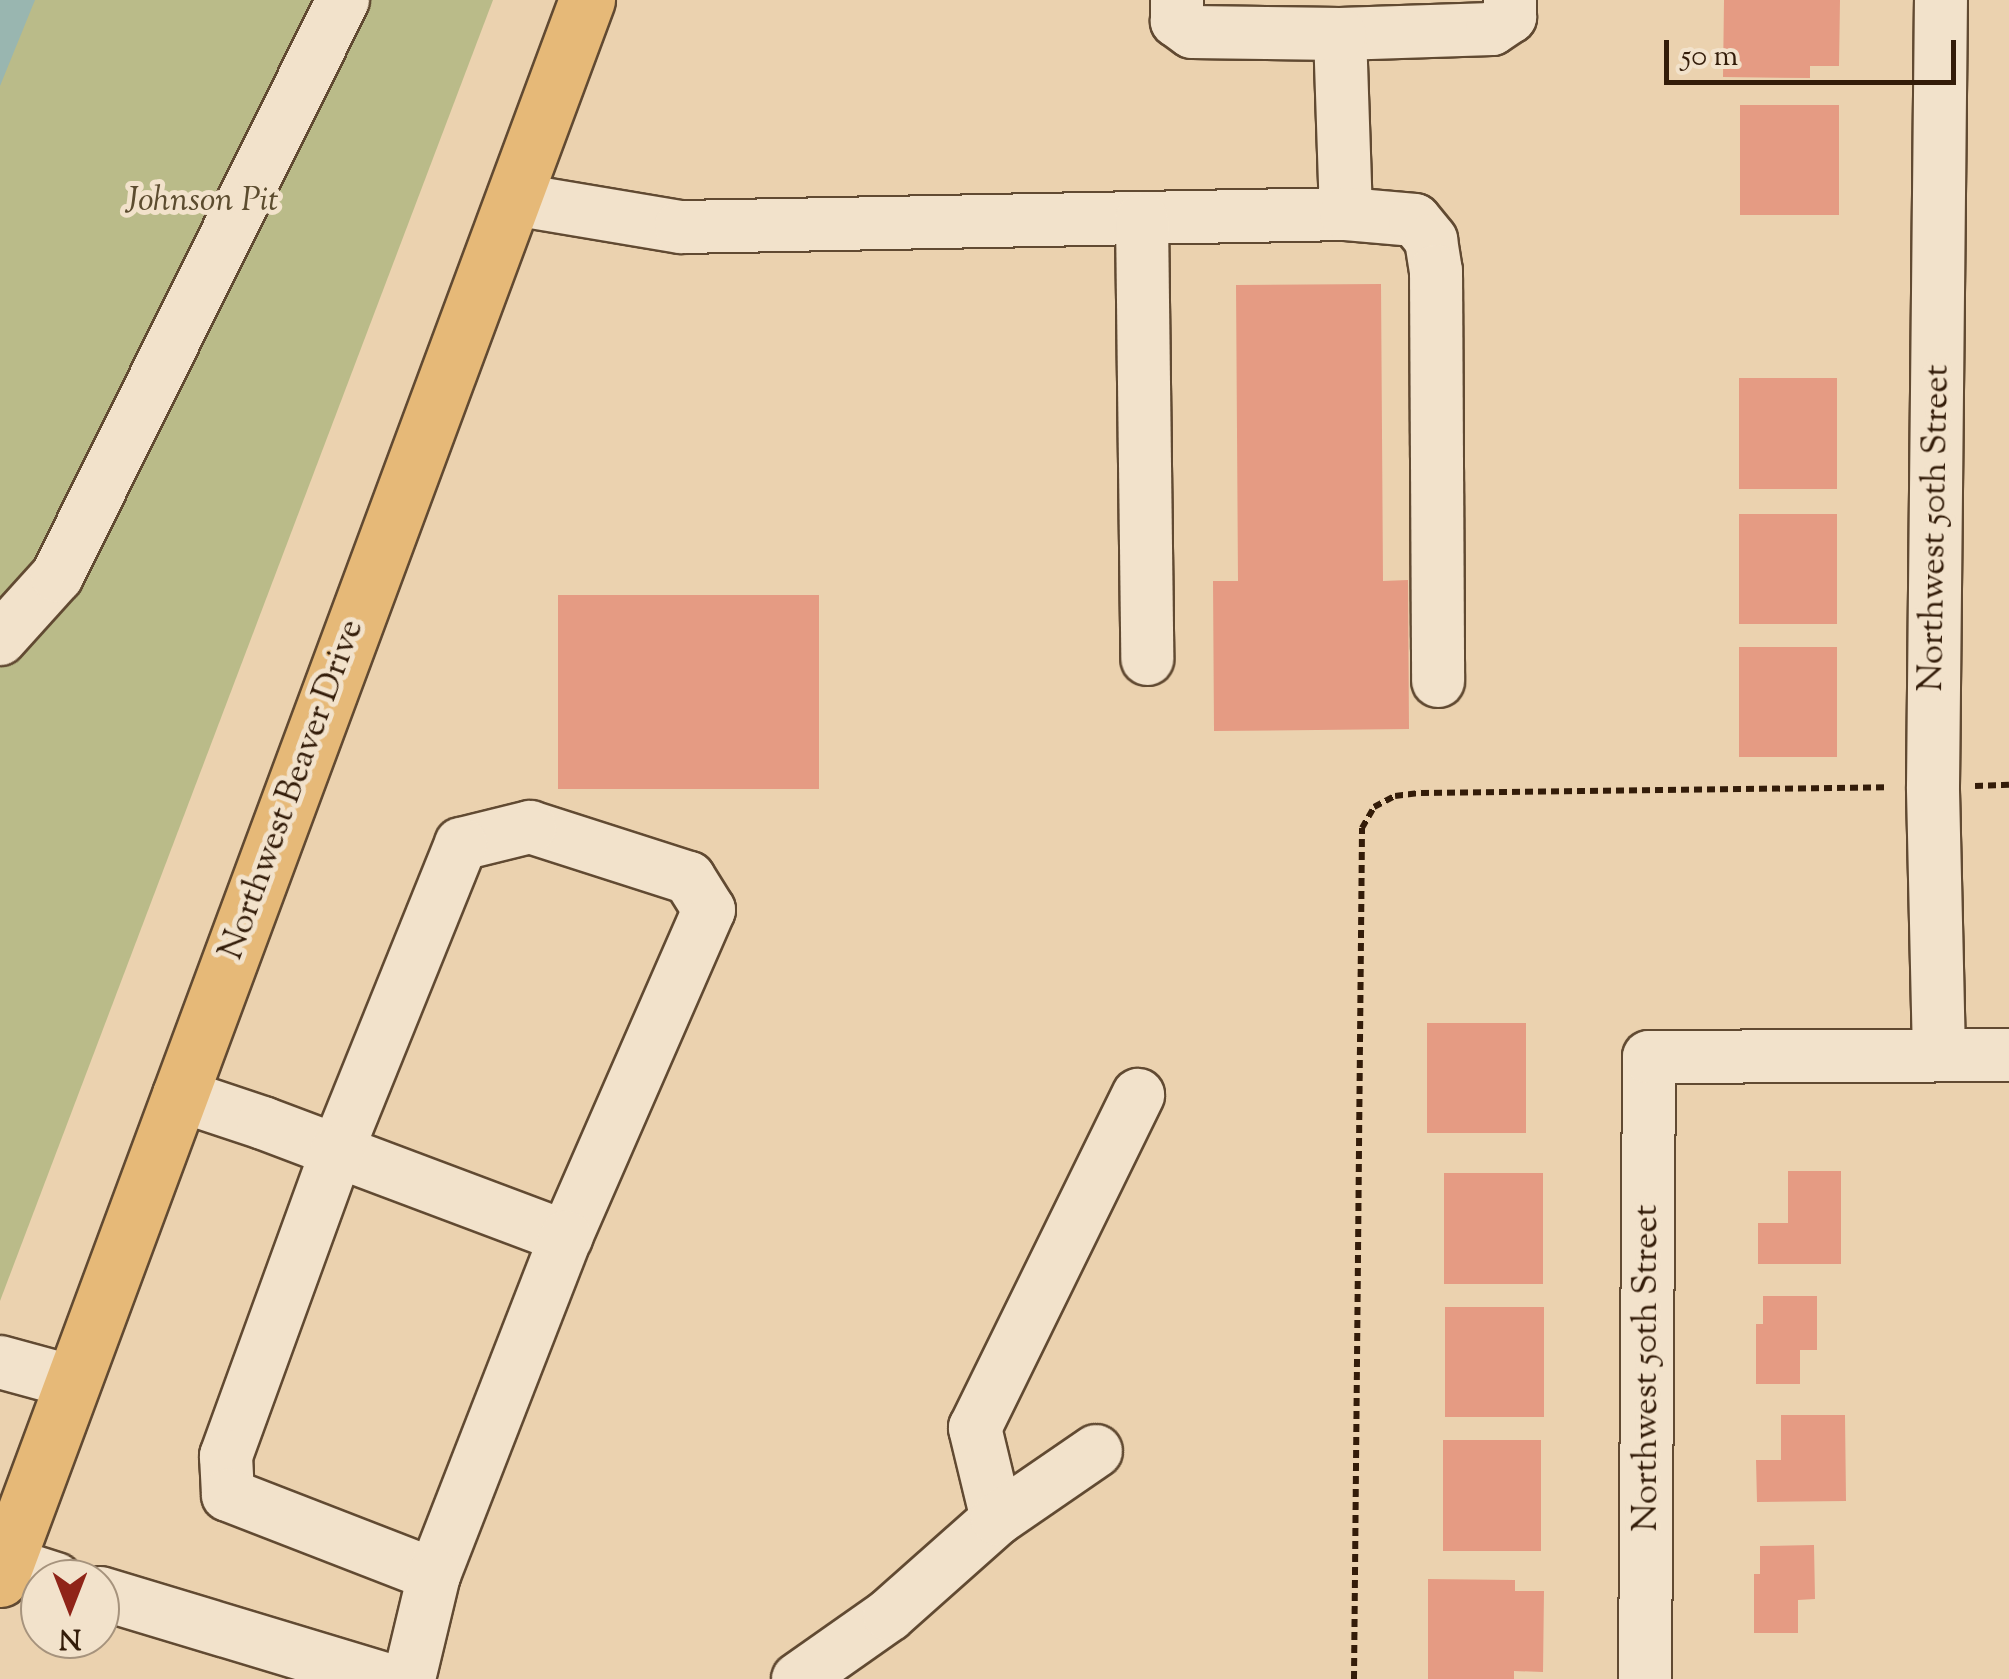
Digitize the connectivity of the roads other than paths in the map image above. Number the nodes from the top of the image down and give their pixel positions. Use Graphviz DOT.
graph roads {
  1 [pos="344,0"];
  2 [pos="587,0"];
  3 [pos="1177,0"];
  4 [pos="1510,0"];
  5 [pos="1941,0"];
  6 [pos="1340,34"];
  7 [pos="513,198"];
  8 [pos="1346,214"];
  9 [pos="1142,219"];
  10 [pos="0,639"];
  11 [pos="1147,659"];
  12 [pos="1438,682"];
  13 [pos="1938,1055"];
  14 [pos="2009,1055"];
  15 [pos="180,1096"];
  16 [pos="1138,1096"];
  17 [pos="337,1151"];
  18 [pos="566,1237"];
  19 [pos="0,1362"];
  20 [pos="73,1382"];
  21 [pos="1096,1451"];
  22 [pos="997,1518"];
  23 [pos="25,1559"];
  24 [pos="434,1575"];
  25 [pos="120,1598"];
  26 [pos="385,1679"];
  27 [pos="409,1679"];
  28 [pos="798,1679"];
  29 [pos="1645,1679"];
  1 -- 10 [label="street"];
  2 -- 7 [label="main road, Northwest Beaver Drive"];
  3 -- 6 [label="street"];
  4 -- 6 [label="street"];
  5 -- 13 [label="street, Northwest 50th Street"];
  6 -- 8 [label="street"];
  7 -- 9 [label="street"];
  7 -- 15 [label="main road, Northwest Beaver Drive"];
  8 -- 9 [label="street"];
  8 -- 12 [label="street"];
  9 -- 11 [label="street"];
  13 -- 14 [label="street"];
  13 -- 29 [label="street, Northwest 50th Street"];
  15 -- 17 [label="street"];
  15 -- 20 [label="main road, Northwest Beaver Drive"];
  16 -- 22 [label="street"];
  17 -- 18 [label="street"];
  17 -- 18 [label="street"];
  17 -- 24 [label="street"];
  18 -- 24 [label="street"];
  19 -- 20 [label="street"];
  20 -- 23 [label="main road, Northwest Beaver Drive"];
  21 -- 22 [label="street"];
  22 -- 28 [label="street"];
  24 -- 27 [label="street"];
  25 -- 26 [label="street"];
}
